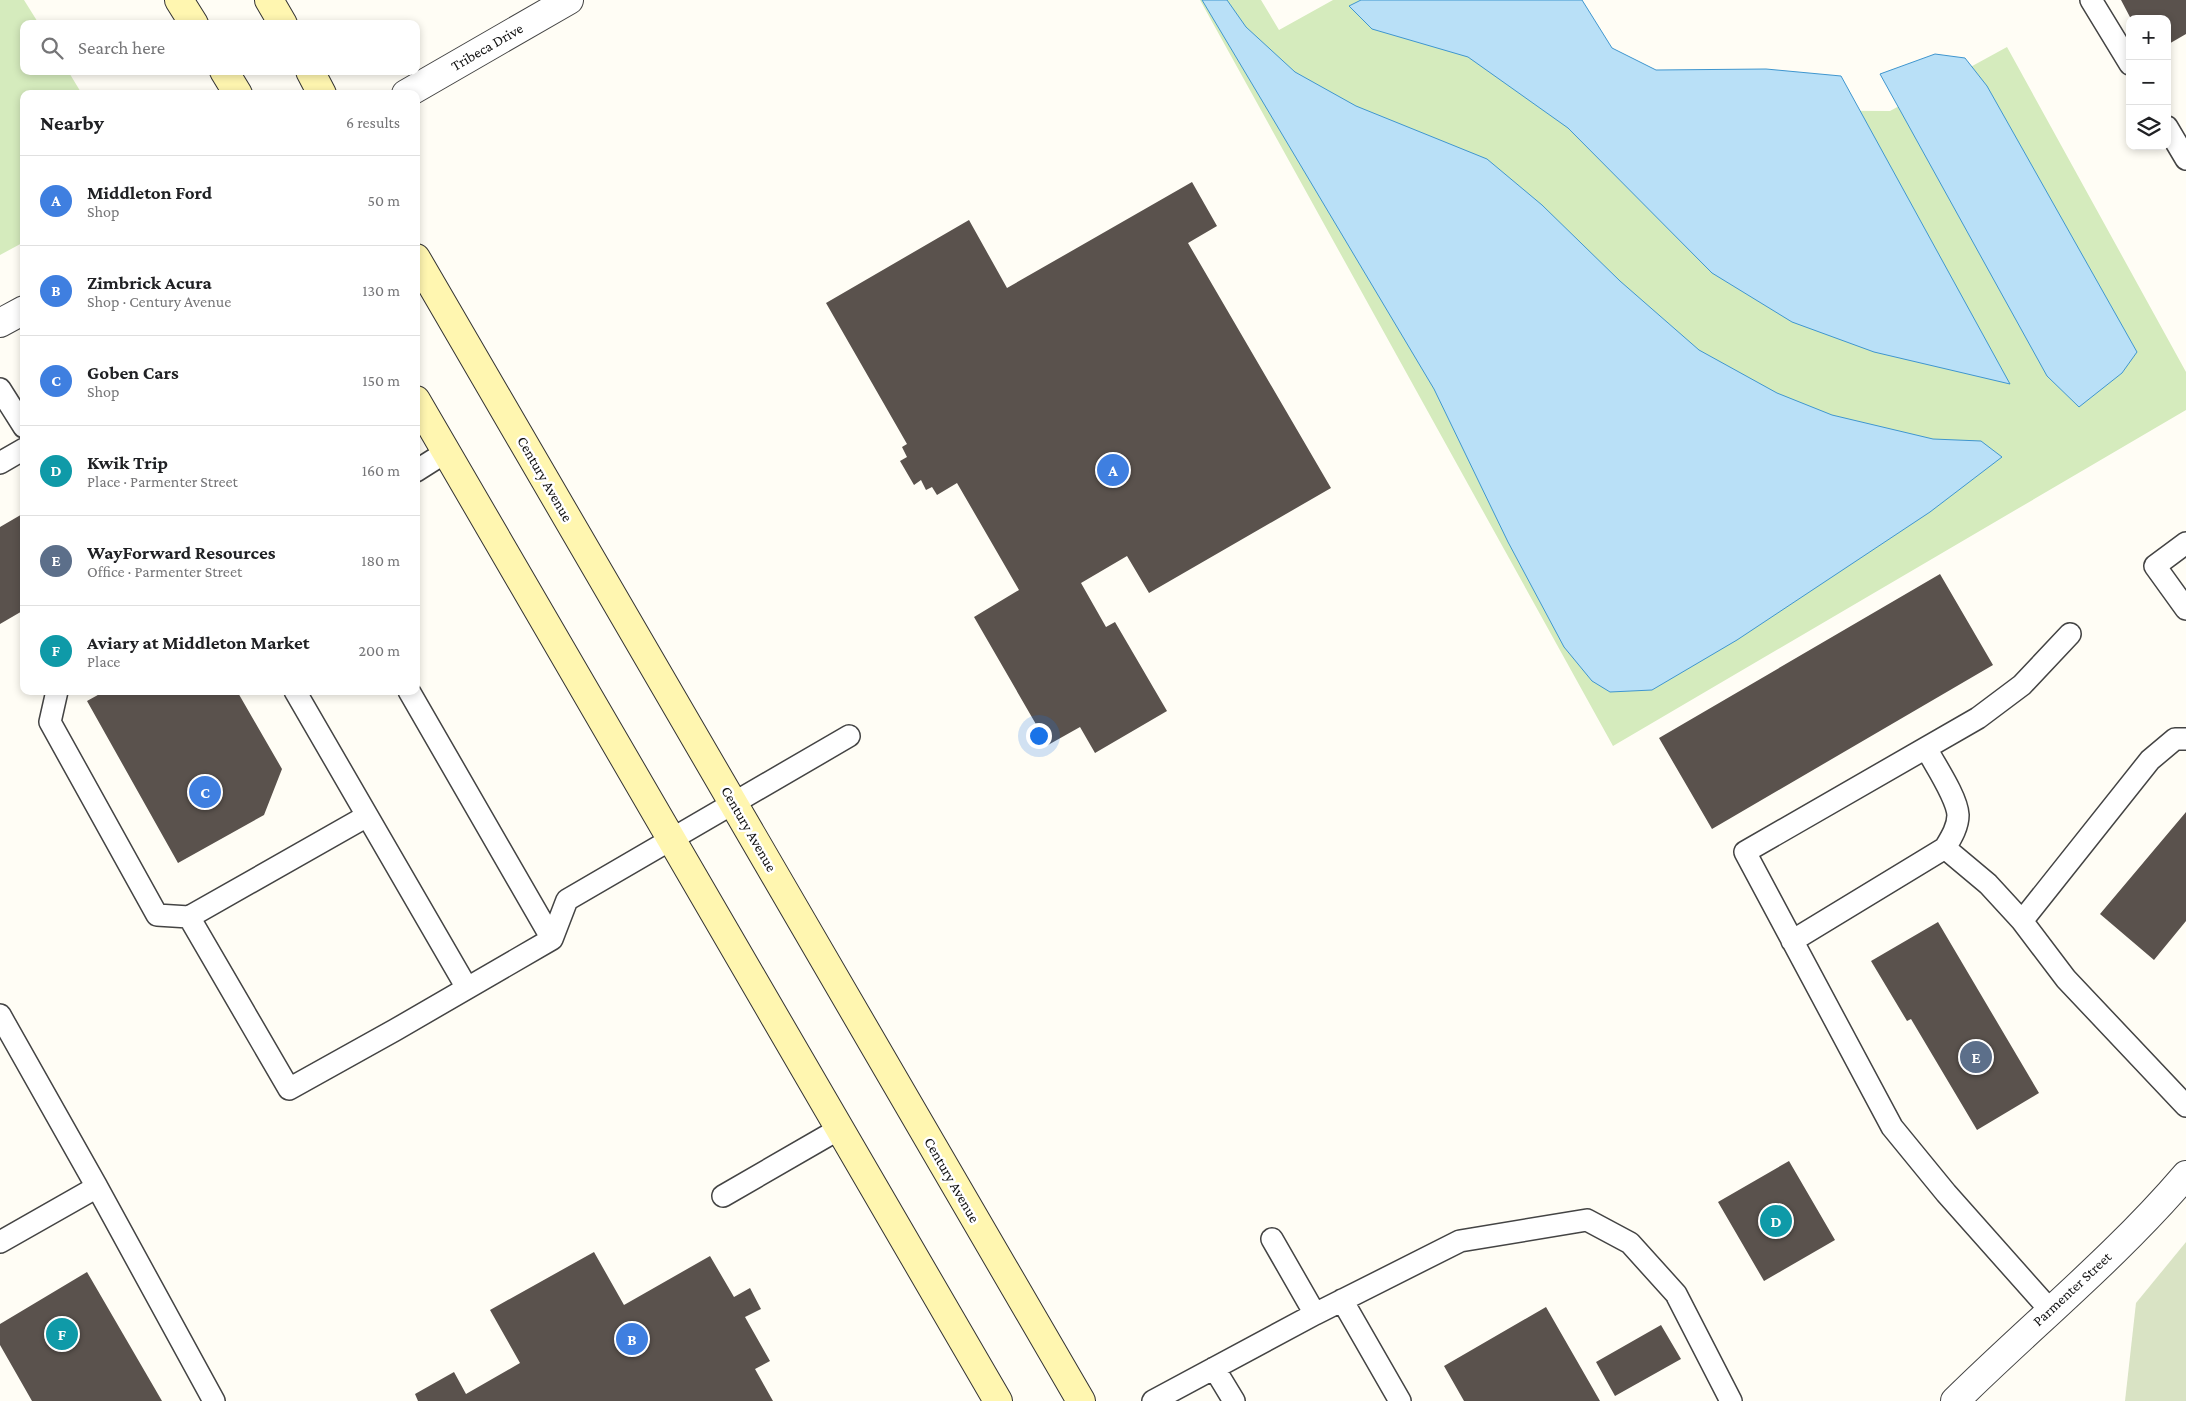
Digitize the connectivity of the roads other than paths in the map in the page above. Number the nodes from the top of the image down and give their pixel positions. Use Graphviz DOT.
graph roads {
  1 [pos="179,0"];
  2 [pos="269,0"];
  3 [pos="569,0"];
  4 [pos="2092,0"];
  5 [pos="192,20"];
  6 [pos="281,20"];
  7 [pos="2128,60"];
  8 [pos="226,75"];
  9 [pos="312,75"];
  10 [pos="236,90"];
  11 [pos="320,90"];
  12 [pos="413,90"];
  13 [pos="2171,134"];
  14 [pos="2186,159"];
  15 [pos="420,265"];
  16 [pos="20,312"];
  17 [pos="0,324"];
  18 [pos="0,389"];
  19 [pos="420,407"];
  20 [pos="20,421"];
  21 [pos="20,452"];
  22 [pos="446,452"];
  23 [pos="0,464"];
  24 [pos="420,468"];
  25 [pos="2186,543"];
  26 [pos="2186,609"];
  27 [pos="2070,634"];
  28 [pos="56,695"];
  29 [pos="297,695"];
  30 [pos="411,695"];
  31 [pos="850,736"];
  32 [pos="2186,739"];
  33 [pos="1926,748"];
  34 [pos="734,803"];
  35 [pos="368,816"];
  36 [pos="673,839"];
  37 [pos="1945,848"];
  38 [pos="189,917"];
  39 [pos="2022,921"];
  40 [pos="552,939"];
  41 [pos="1792,941"];
  42 [pos="467,988"];
  43 [pos="0,1015"];
  44 [pos="2186,1106"];
  45 [pos="839,1129"];
  46 [pos="2186,1175"];
  47 [pos="97,1187"];
  48 [pos="724,1196"];
  49 [pos="1272,1240"];
  50 [pos="0,1242"];
  51 [pos="1342,1300"];
  52 [pos="2050,1310"];
  53 [pos="1315,1314"];
  54 [pos="1214,1368"];
  55 [pos="214,1401"];
  56 [pos="998,1401"];
  57 [pos="1081,1401"];
  58 [pos="1153,1401"];
  59 [pos="1234,1401"];
  60 [pos="1400,1401"];
  61 [pos="1731,1401"];
  62 [pos="1956,1401"];
  1 -- 5 [label="main road"];
  2 -- 6 [label="main road"];
  3 -- 12 [label="street, Tribeca Drive"];
  4 -- 7 [label="lane"];
  8 -- 10 [label="main road"];
  9 -- 11 [label="main road"];
  13 -- 14 [label="lane"];
  15 -- 34 [label="main road, Century Avenue"];
  16 -- 17 [label="street"];
  18 -- 20 [label="lane"];
  19 -- 22 [label="main road"];
  21 -- 23 [label="lane"];
  22 -- 24 [label="lane"];
  22 -- 36 [label="main road"];
  25 -- 26 [label="lane"];
  27 -- 33 [label="lane"];
  28 -- 38 [label="lane"];
  29 -- 35 [label="lane"];
  30 -- 40 [label="lane"];
  31 -- 34 [label="lane"];
  32 -- 39 [label="lane"];
  33 -- 37 [label="lane"];
  33 -- 41 [label="lane"];
  34 -- 36 [label="lane"];
  34 -- 57 [label="main road, Century Avenue"];
  35 -- 38 [label="lane"];
  35 -- 42 [label="lane"];
  36 -- 40 [label="lane"];
  36 -- 45 [label="main road"];
  37 -- 39 [label="lane"];
  37 -- 41 [label="lane"];
  38 -- 42 [label="lane"];
  39 -- 44 [label="lane"];
  40 -- 42 [label="lane"];
  41 -- 52 [label="lane"];
  43 -- 47 [label="lane"];
  45 -- 48 [label="lane"];
  45 -- 56 [label="main road"];
  46 -- 52 [label="street, Parmenter Street"];
  47 -- 50 [label="lane"];
  47 -- 55 [label="lane"];
  49 -- 53 [label="lane"];
  51 -- 53 [label="lane"];
  51 -- 60 [label="lane"];
  51 -- 61 [label="lane"];
  52 -- 62 [label="street, Parmenter Street"];
  53 -- 54 [label="lane"];
  54 -- 58 [label="lane"];
  54 -- 59 [label="lane"];
}
